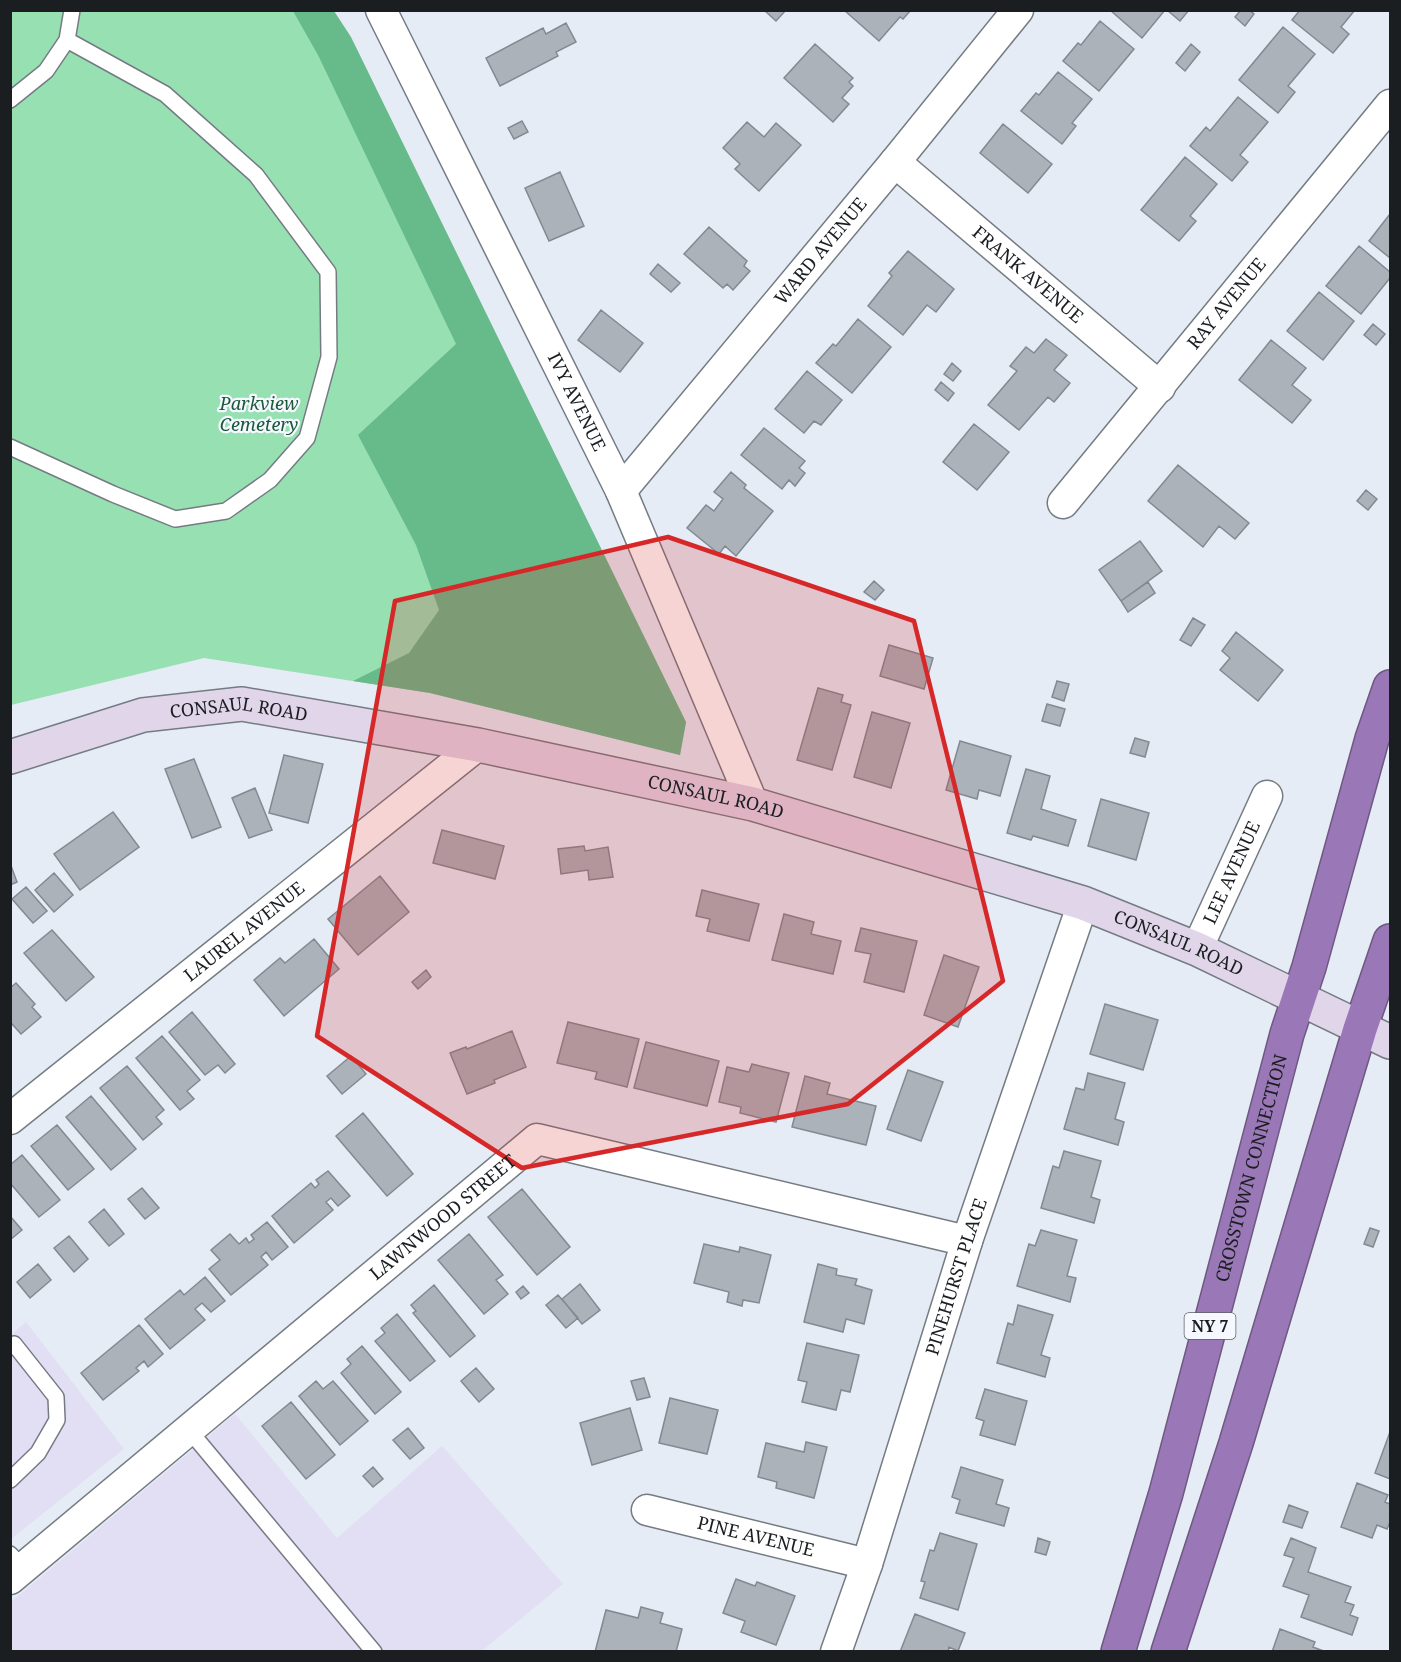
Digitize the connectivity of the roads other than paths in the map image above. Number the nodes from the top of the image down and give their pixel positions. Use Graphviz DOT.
graph roads {
  1 [pos="72,10"];
  2 [pos="381,10"];
  3 [pos="1018,10"];
  4 [pos="68,40"];
  5 [pos="10,100"];
  6 [pos="1390,105"];
  7 [pos="895,162"];
  8 [pos="1160,387"];
  9 [pos="10,447"];
  10 [pos="621,492"];
  11 [pos="1063,503"];
  12 [pos="1390,687"];
  13 [pos="478,745"];
  14 [pos="10,757"];
  15 [pos="1267,796"];
  16 [pos="753,804"];
  17 [pos="1083,903"];
  18 [pos="1390,941"];
  19 [pos="1197,949"];
  20 [pos="1298,999"];
  21 [pos="1360,1029"];
  22 [pos="1390,1042"];
  23 [pos="10,1119"];
  24 [pos="967,1240"];
  25 [pos="10,1347"];
  26 [pos="189,1430"];
  27 [pos="10,1480"];
  28 [pos="647,1510"];
  29 [pos="867,1564"];
  30 [pos="15,1567"];
  31 [pos="374,1652"];
  32 [pos="836,1652"];
  33 [pos="1118,1652"];
  34 [pos="1168,1652"];
  1 -- 4 [label="lane"];
  2 -- 10 [label="street, IVY AVENUE"];
  3 -- 7 [label="street, WARD AVENUE"];
  4 -- 5 [label="lane"];
  4 -- 9 [label="lane"];
  6 -- 8 [label="street, RAY AVENUE"];
  7 -- 8 [label="street, FRANK AVENUE"];
  7 -- 10 [label="street, WARD AVENUE"];
  8 -- 11 [label="street, RAY AVENUE"];
  10 -- 16 [label="street, IVY AVENUE"];
  12 -- 20 [label="highway, CROSSTOWN CONNECTION / NY 7"];
  13 -- 14 [label="street, CONSAUL ROAD"];
  13 -- 16 [label="street, CONSAUL ROAD"];
  13 -- 23 [label="street, LAUREL AVENUE"];
  15 -- 19 [label="street, LEE AVENUE"];
  16 -- 17 [label="street, CONSAUL ROAD"];
  17 -- 19 [label="street, CONSAUL ROAD"];
  17 -- 24 [label="street, PINEHURST PLACE"];
  18 -- 21 [label="highway"];
  19 -- 20 [label="street, CONSAUL ROAD"];
  20 -- 21 [label="street, CONSAUL ROAD"];
  20 -- 33 [label="highway, CROSSTOWN CONNECTION / NY 7"];
  21 -- 22 [label="street, CONSAUL ROAD"];
  21 -- 34 [label="highway"];
  24 -- 26 [label="street, LAWNWOOD STREET"];
  24 -- 29 [label="street, PINEHURST PLACE"];
  25 -- 27 [label="lane"];
  26 -- 30 [label="street, LAWNWOOD STREET"];
  26 -- 31 [label="lane"];
  28 -- 29 [label="street, PINE AVENUE"];
  29 -- 32 [label="street, PINEHURST PLACE"];
}
